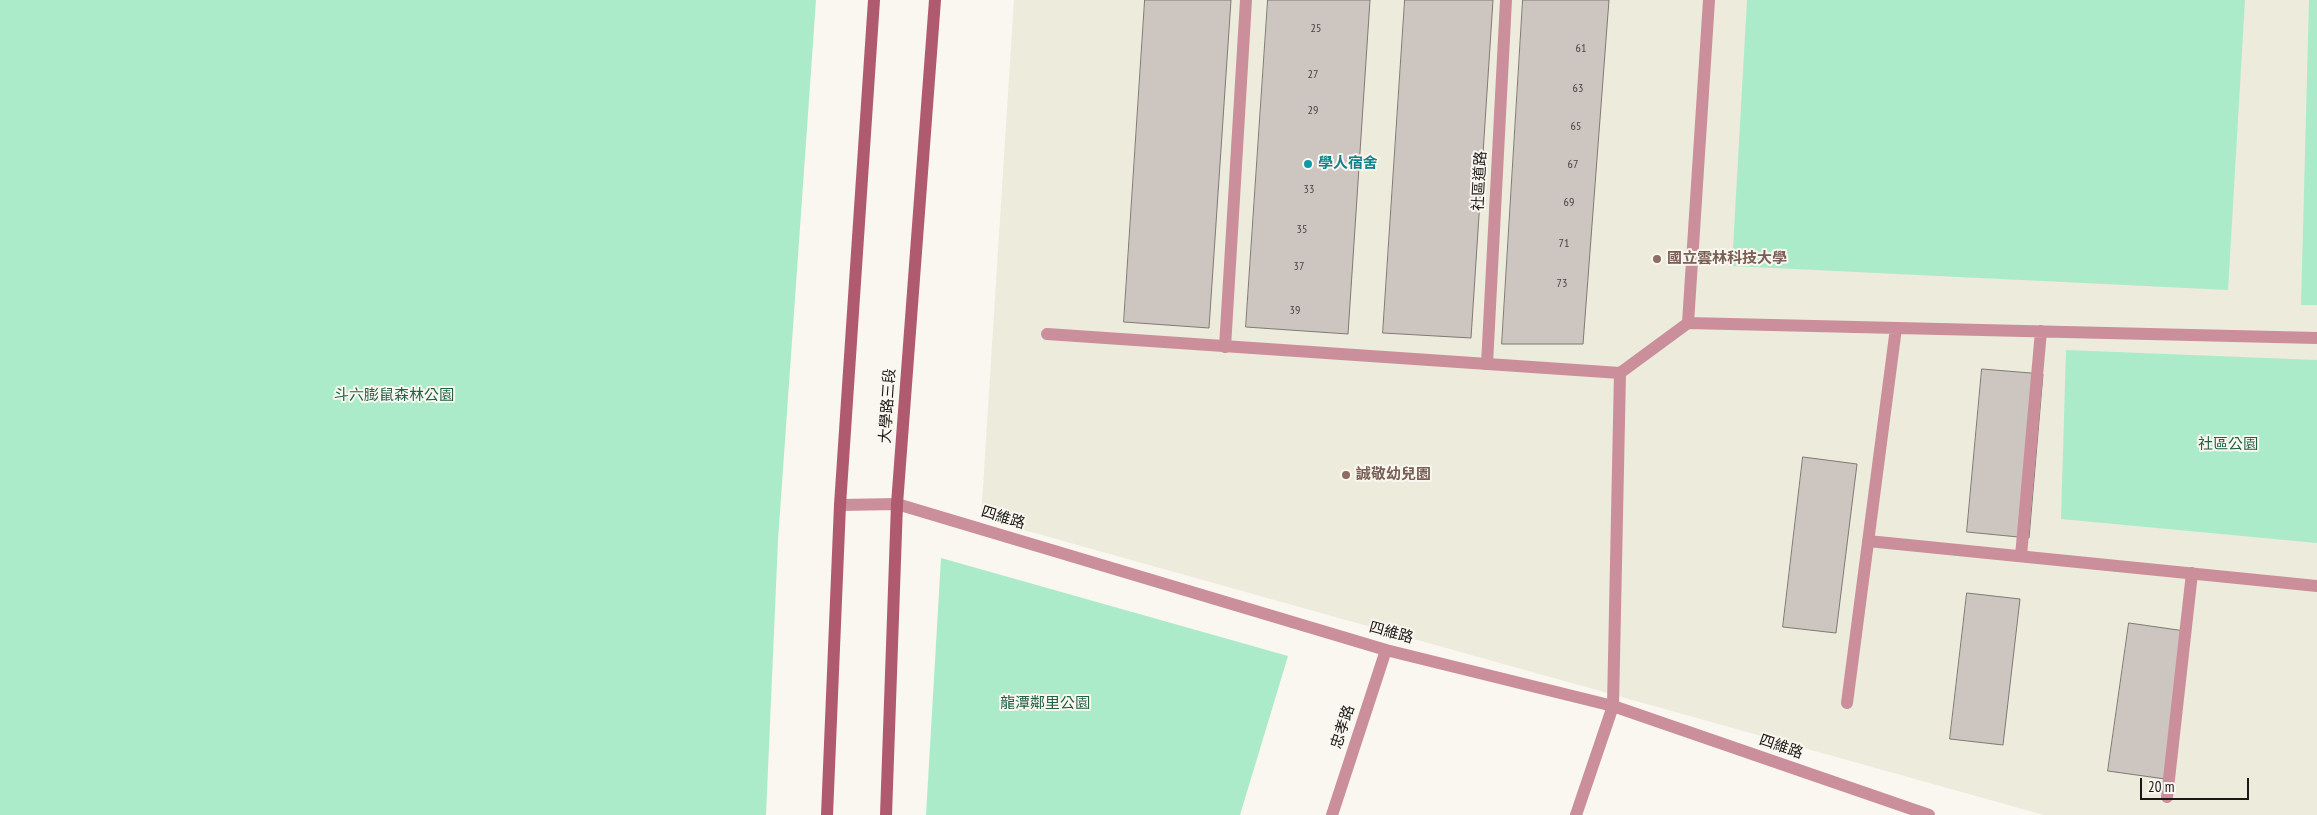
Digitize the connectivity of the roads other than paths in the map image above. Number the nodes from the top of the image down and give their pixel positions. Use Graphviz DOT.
graph roads {
  1 [pos="874,0"];
  2 [pos="935,0"];
  3 [pos="1246,0"];
  4 [pos="1506,0"];
  5 [pos="1709,0"];
  6 [pos="1688,323"];
  7 [pos="1896,328"];
  8 [pos="2040,331"];
  9 [pos="1047,334"];
  10 [pos="2317,338"];
  11 [pos="1225,346"];
  12 [pos="1487,364"];
  13 [pos="1620,373"];
  14 [pos="897,504"];
  15 [pos="840,505"];
  16 [pos="1868,541"];
  17 [pos="2021,556"];
  18 [pos="2192,573"];
  19 [pos="2317,586"];
  20 [pos="1386,650"];
  21 [pos="1847,702"];
  22 [pos="1613,706"];
  23 [pos="2168,797"];
  24 [pos="827,815"];
  25 [pos="886,815"];
  26 [pos="1332,815"];
  27 [pos="1576,815"];
  28 [pos="1929,815"];
  1 -- 15 [label="street"];
  2 -- 14 [label="street, 大學路三段"];
  3 -- 11 [label="street"];
  4 -- 12 [label="street, 社區道路"];
  5 -- 6 [label="street"];
  6 -- 7 [label="street"];
  6 -- 13 [label="street"];
  7 -- 8 [label="street"];
  7 -- 16 [label="street"];
  8 -- 10 [label="street"];
  8 -- 17 [label="street"];
  9 -- 11 [label="street"];
  11 -- 12 [label="street"];
  12 -- 13 [label="street"];
  13 -- 22 [label="street"];
  14 -- 15 [label="street, 四維路"];
  14 -- 20 [label="street, 四維路"];
  14 -- 25 [label="street, 大學路三段"];
  15 -- 24 [label="street"];
  16 -- 17 [label="street"];
  16 -- 21 [label="street"];
  17 -- 18 [label="street"];
  18 -- 19 [label="street"];
  18 -- 23 [label="street"];
  20 -- 22 [label="street, 四維路"];
  20 -- 26 [label="street, 忠孝路"];
  22 -- 27 [label="street"];
  22 -- 28 [label="street, 四維路"];
}
